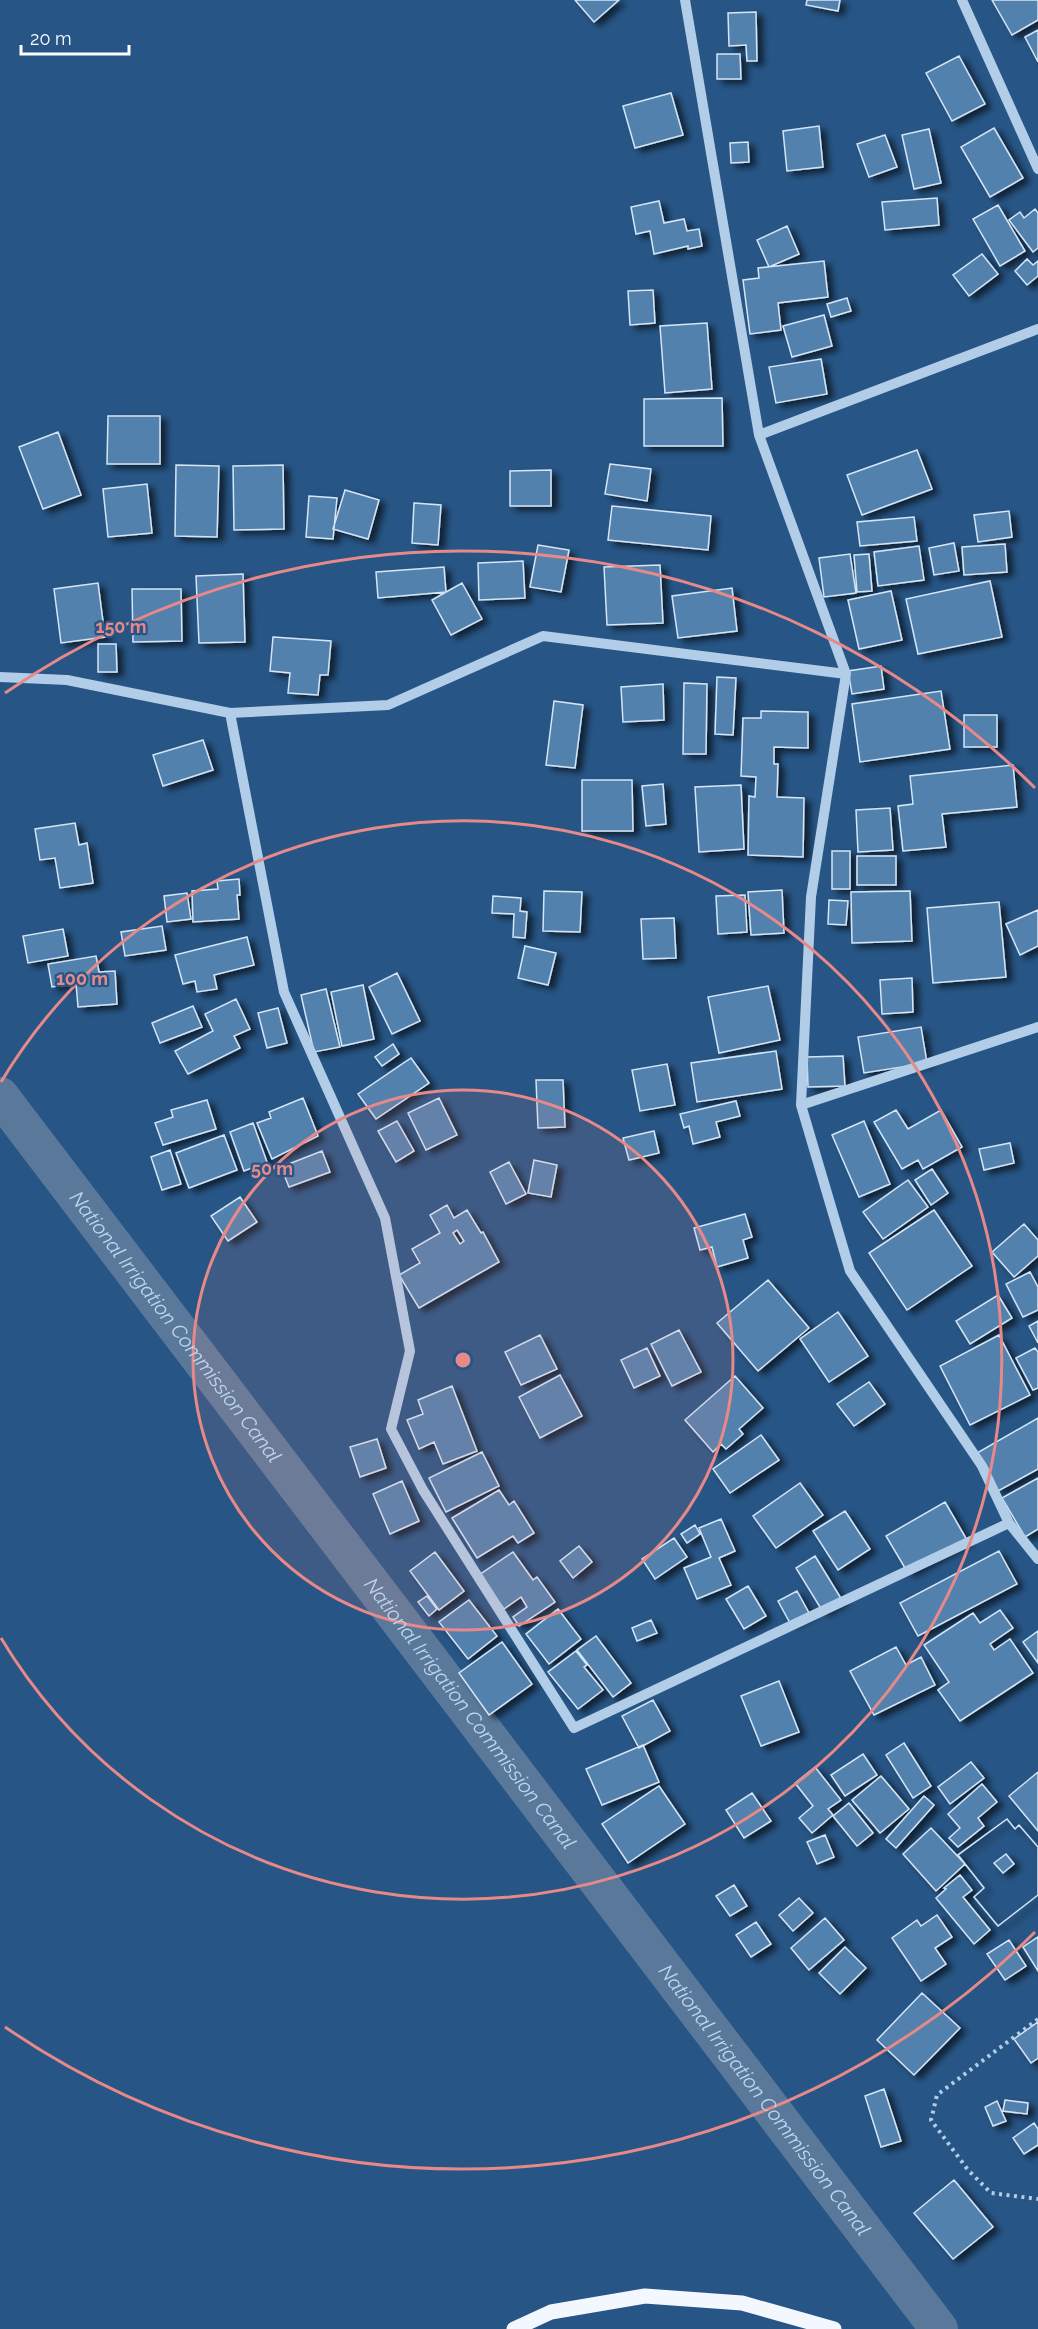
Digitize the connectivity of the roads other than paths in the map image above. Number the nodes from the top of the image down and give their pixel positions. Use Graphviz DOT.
graph roads {
  1 [pos="685,0"];
  2 [pos="962,0"];
  3 [pos="1038,169"];
  4 [pos="1038,330"];
  5 [pos="759,435"];
  6 [pos="846,674"];
  7 [pos="0,677"];
  8 [pos="230,714"];
  9 [pos="1038,1027"];
  10 [pos="801,1105"];
  11 [pos="1009,1523"];
  12 [pos="1038,1559"];
  13 [pos="514,2329"];
  14 [pos="834,2329"];
  1 -- 5 [label="street"];
  2 -- 3 [label="street"];
  4 -- 5 [label="street"];
  5 -- 6 [label="street"];
  6 -- 8 [label="street"];
  6 -- 10 [label="street"];
  7 -- 8 [label="street"];
  8 -- 11 [label="street"];
  9 -- 10 [label="street"];
  10 -- 11 [label="street"];
  11 -- 12 [label="street"];
  13 -- 14 [label="main road"];
}
